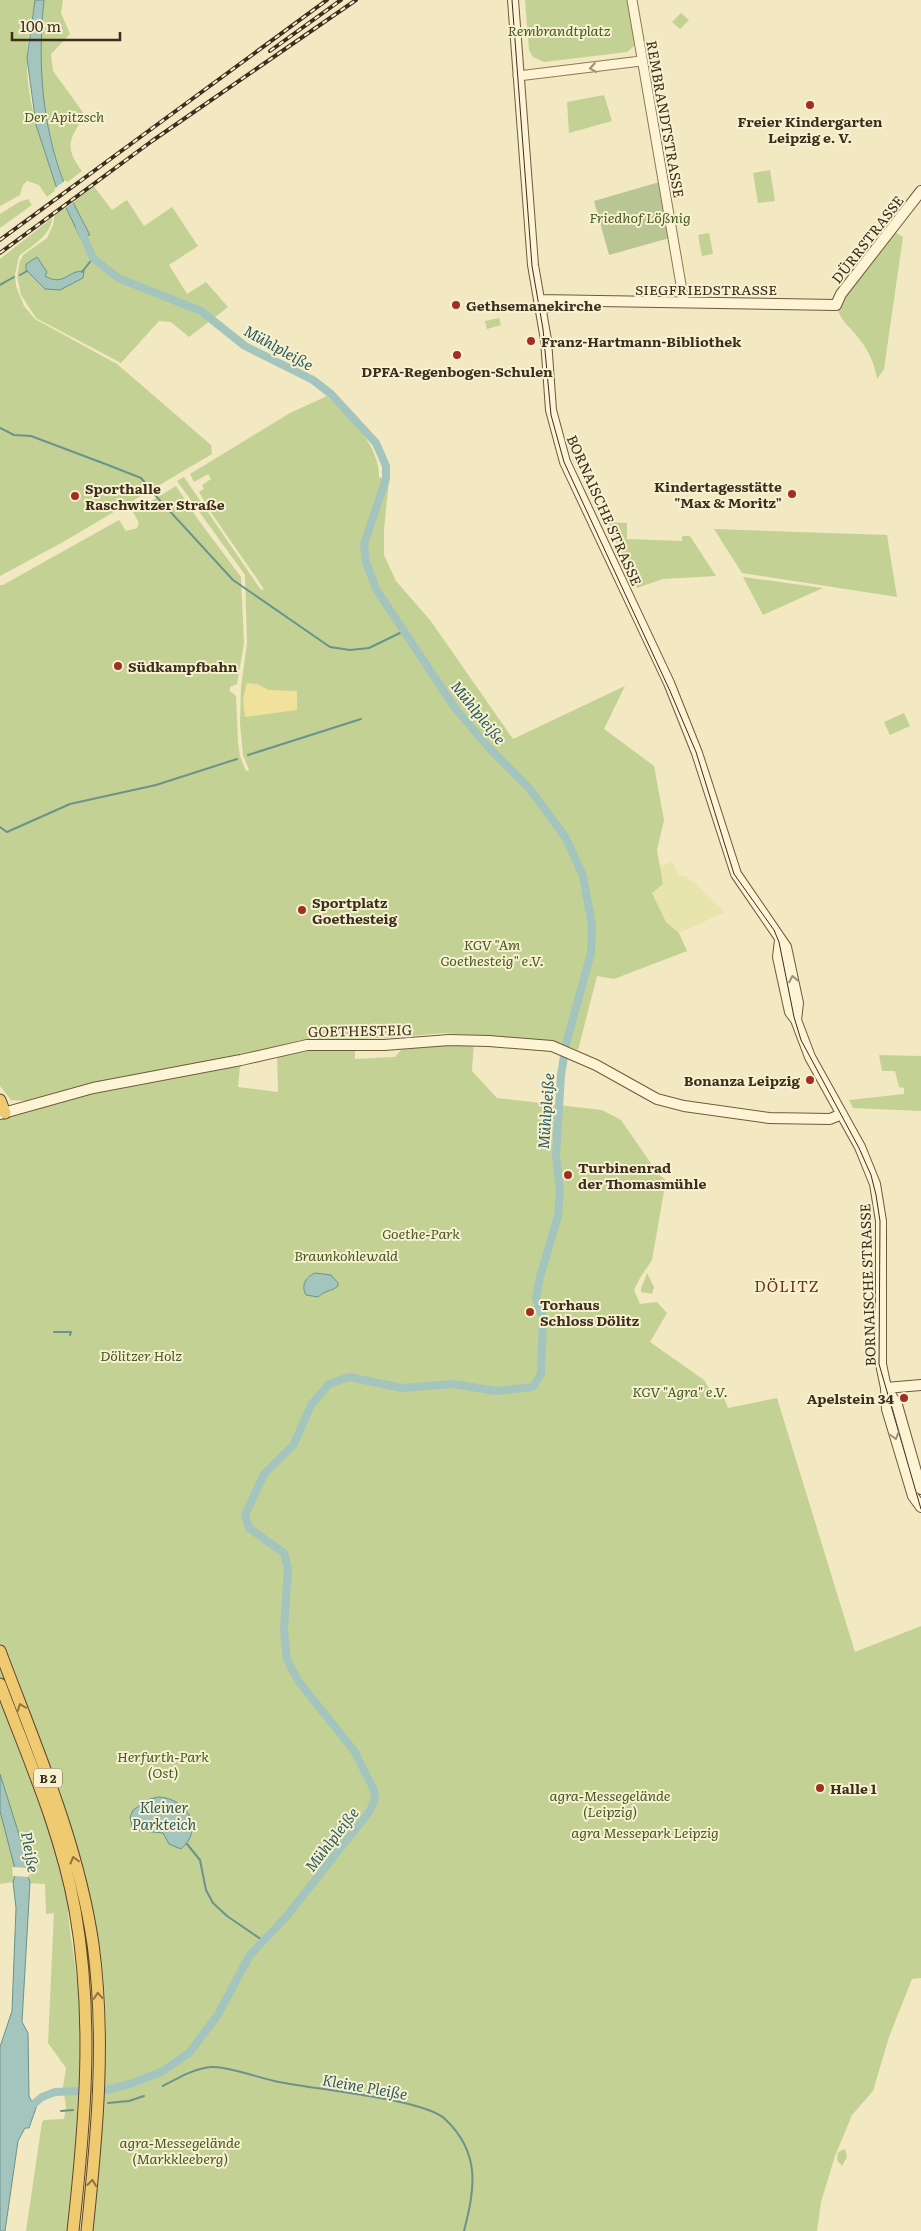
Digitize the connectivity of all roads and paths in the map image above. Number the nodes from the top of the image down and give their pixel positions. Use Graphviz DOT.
graph roads {
  1 [pos="514,0"];
  2 [pos="632,0"];
  3 [pos="641,61"];
  4 [pos="518,76"];
  5 [pos="921,191"];
  6 [pos="684,302"];
  7 [pos="540,304"];
  8 [pos="836,305"];
  9 [pos="0,1100"];
  10 [pos="2,1114"];
  11 [pos="842,1114"];
  12 [pos="921,1385"];
  13 [pos="886,1388"];
  14 [pos="921,1490"];
  15 [pos="921,1507"];
  16 [pos="0,1651"];
  17 [pos="0,1684"];
  18 [pos="80,1909"];
  19 [pos="73,2231"];
  20 [pos="87,2231"];
  1 -- 4 [label="main road, BORNAISCHE STRASSE"];
  2 -- 3 [label="street, REMBRANDTSTRASSE"];
  3 -- 4 [label="street, one-way"];
  3 -- 6 [label="street, REMBRANDTSTRASSE"];
  4 -- 7 [label="main road, BORNAISCHE STRASSE"];
  5 -- 8 [label="main road, DÜRRSTRASSE"];
  6 -- 7 [label="main road, SIEGFRIEDSTRASSE"];
  6 -- 8 [label="main road, SIEGFRIEDSTRASSE"];
  7 -- 11 [label="main road, BORNAISCHE STRASSE"];
  9 -- 10 [label="highway"];
  10 -- 11 [label="main road, GOETHESTEIG"];
  11 -- 13 [label="main road, BORNAISCHE STRASSE"];
  12 -- 13 [label="main road"];
  13 -- 14 [label="main road, BORNAISCHE STRASSE"];
  13 -- 15 [label="main road, BORNAISCHE STRASSE, one-way"];
  18 -- 16 [label="highway, B 2, one-way"];
  17 -- 18 [label="highway, B 2"];
  18 -- 19 [label="highway, B 2"];
  20 -- 18 [label="highway, B 2, one-way"];
}
